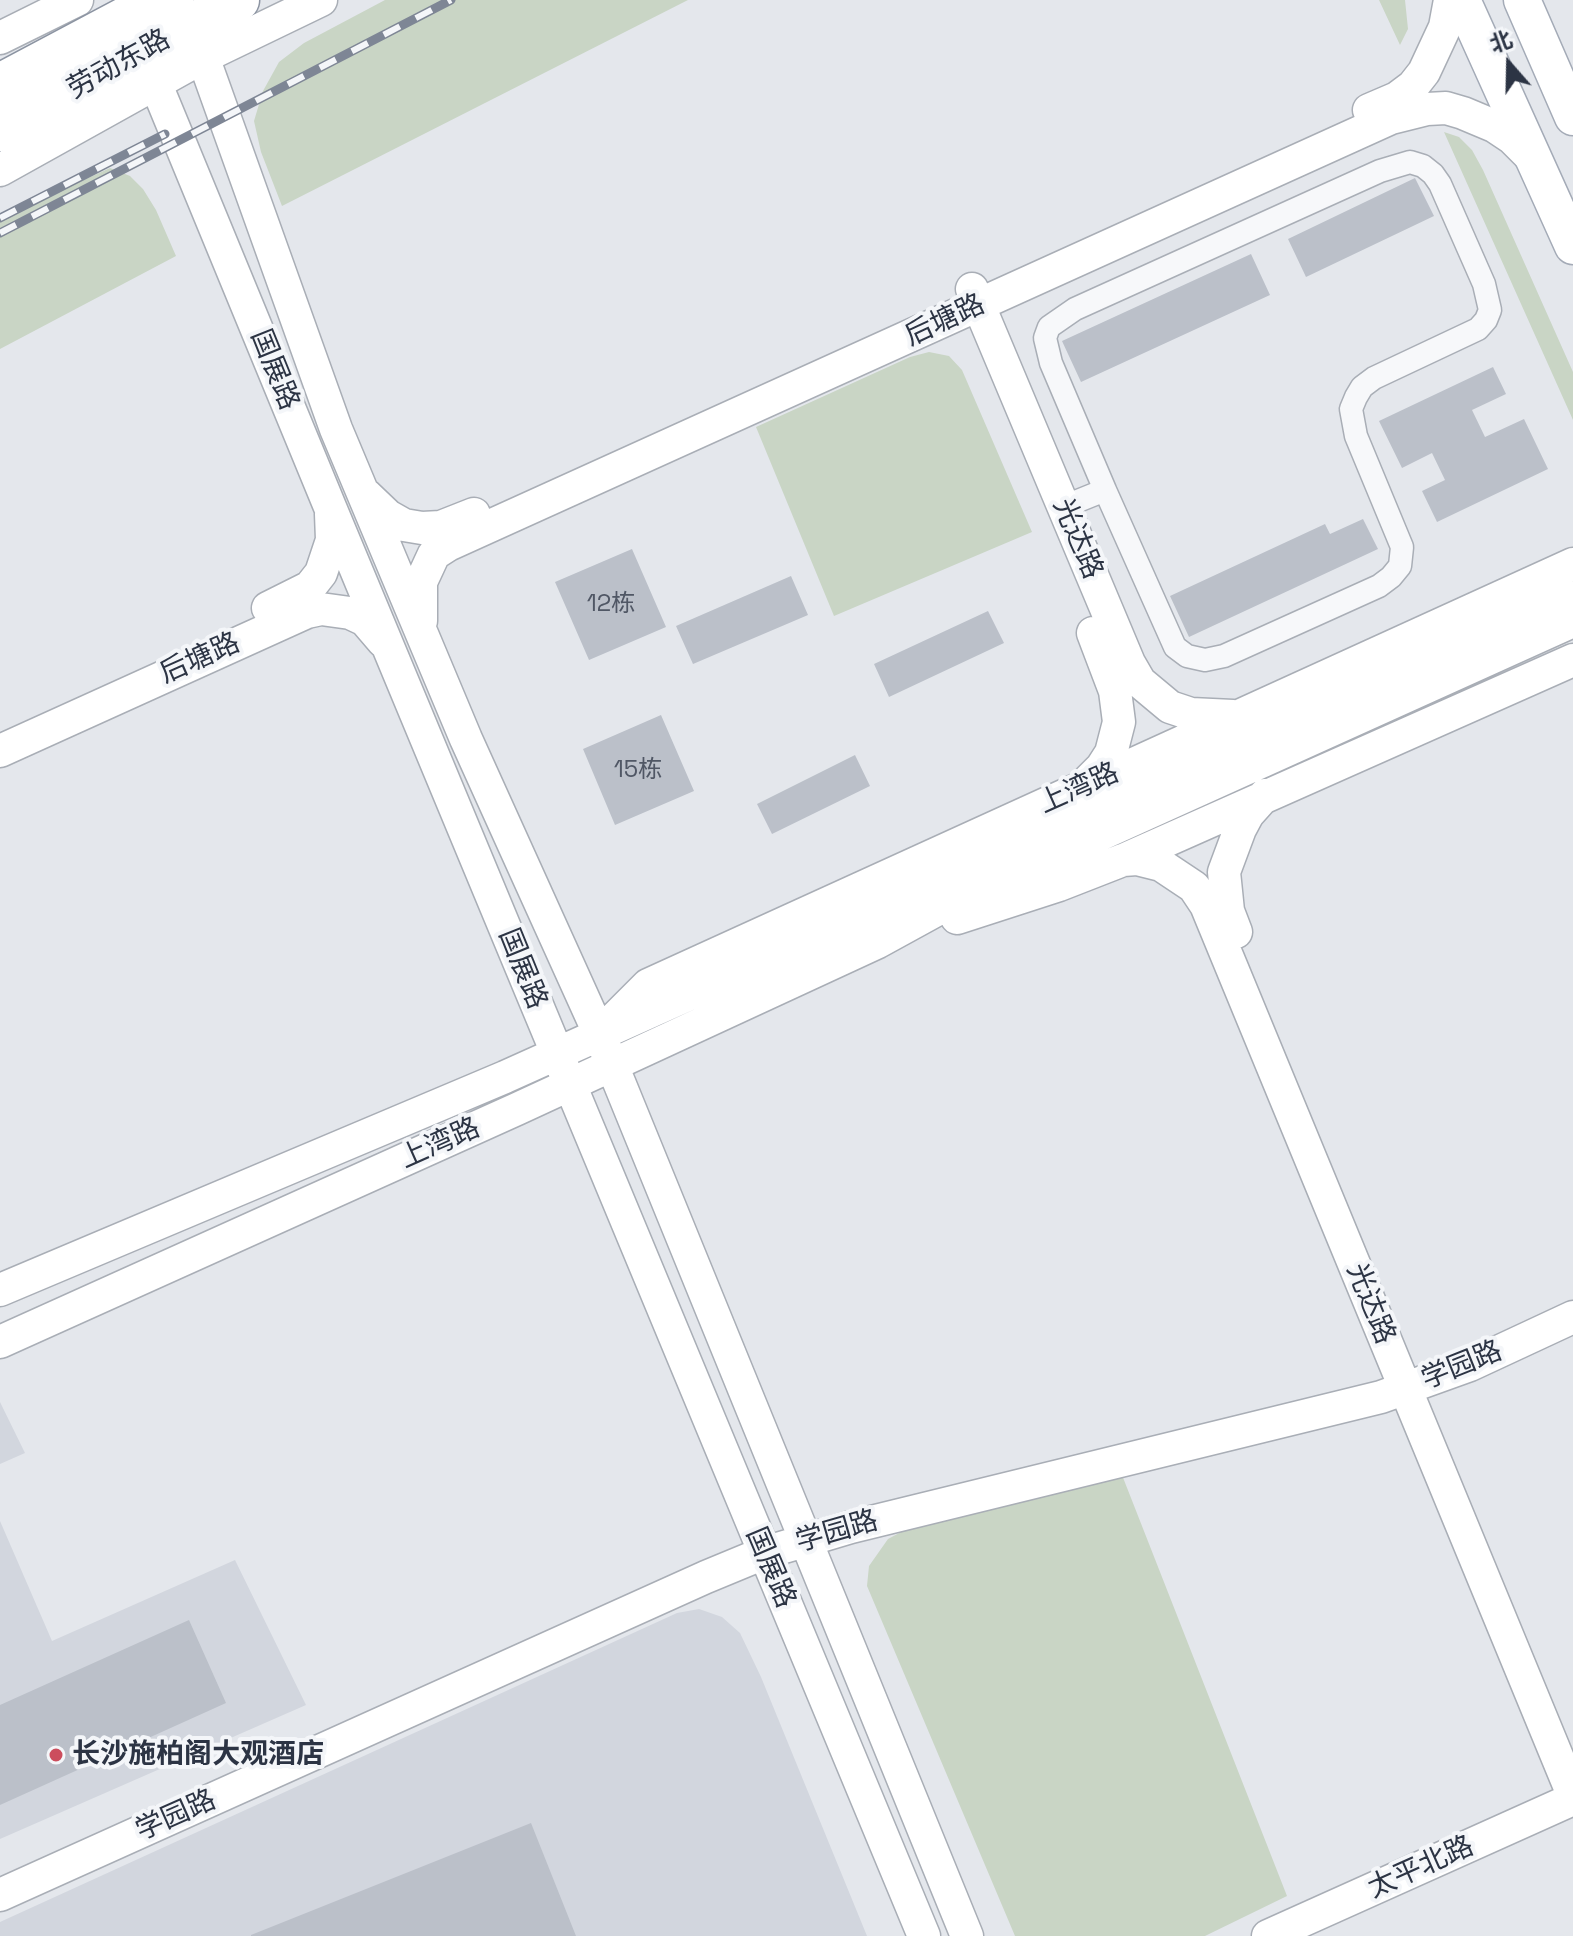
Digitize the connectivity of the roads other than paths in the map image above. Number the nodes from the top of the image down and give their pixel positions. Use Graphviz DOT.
graph roads {
  1 [pos="77,0"];
  2 [pos="238,0"];
  3 [pos="321,0"];
  4 [pos="1450,0"];
  5 [pos="1462,0"];
  6 [pos="1522,0"];
  7 [pos="160,29"];
  8 [pos="0,38"];
  9 [pos="0,85"];
  10 [pos="1573,117"];
  11 [pos="0,130"];
  12 [pos="1534,160"];
  13 [pos="0,170"];
  14 [pos="1573,246"];
  15 [pos="966,302"];
  16 [pos="361,490"];
  17 [pos="1105,490"];
  18 [pos="330,507"];
  19 [pos="1063,507"];
  20 [pos="1573,564"];
  21 [pos="1573,597"];
  22 [pos="1573,621"];
  23 [pos="424,639"];
  24 [pos="1485,648"];
  25 [pos="391,653"];
  26 [pos="1573,660"];
  27 [pos="1244,713"];
  28 [pos="0,729"];
  29 [pos="0,751"];
  30 [pos="1080,789"];
  31 [pos="1265,795"];
  32 [pos="1123,860"];
  33 [pos="878,942"];
  34 [pos="599,1033"];
  35 [pos="557,1052"];
  36 [pos="611,1064"];
  37 [pos="569,1083"];
  38 [pos="0,1290"];
  39 [pos="1573,1297"];
  40 [pos="1573,1317"];
  41 [pos="0,1342"];
  42 [pos="1410,1376"];
  43 [pos="802,1530"];
  44 [pos="760,1545"];
  45 [pos="1573,1744"];
  46 [pos="1573,1797"];
  47 [pos="1573,1820"];
  48 [pos="0,1873"];
  49 [pos="0,1895"];
  50 [pos="924,1936"];
  51 [pos="967,1936"];
  52 [pos="1268,1936"];
  53 [pos="1315,1936"];
  1 -- 8 [label="street"];
  2 -- 7 [label="highway, 劳动东路"];
  3 -- 7 [label="street"];
  4 -- 15 [label="street, 后塘路"];
  5 -- 12 [label="main road"];
  6 -- 10 [label="main road"];
  7 -- 9 [label="highway, 劳动东路"];
  7 -- 11 [label="highway, 劳动东路"];
  7 -- 13 [label="street"];
  7 -- 16 [label="street, 国展路"];
  7 -- 18 [label="street, 国展路"];
  12 -- 14 [label="main road"];
  12 -- 15 [label="street, 后塘路"];
  15 -- 16 [label="street, 后塘路"];
  15 -- 19 [label="street, 光达路"];
  15 -- 23 [label="street, 后塘路"];
  15 -- 30 [label="street, 光达路"];
  16 -- 23 [label="street, 国展路"];
  17 -- 17 [label="street"];
  17 -- 19 [label="street"];
  18 -- 25 [label="street, 国展路"];
  18 -- 28 [label="street, 后塘路"];
  19 -- 27 [label="street, 光达路"];
  20 -- 27 [label="street, 上湾路"];
  21 -- 24 [label="street, 上湾路"];
  22 -- 24 [label="street, 上湾路"];
  23 -- 34 [label="street, 国展路"];
  24 -- 33 [label="street, 上湾路"];
  24 -- 34 [label="street, 上湾路"];
  25 -- 29 [label="street, 后塘路"];
  25 -- 35 [label="street, 国展路"];
  26 -- 31 [label="street, 上湾路"];
  27 -- 30 [label="street, 上湾路"];
  30 -- 34 [label="street, 上湾路"];
  31 -- 32 [label="street, 上湾路"];
  31 -- 42 [label="street, 光达路"];
  32 -- 33 [label="street, 上湾路"];
  32 -- 42 [label="street, 光达路"];
  33 -- 36 [label="street, 上湾路"];
  34 -- 35 [label="street, 上湾路"];
  34 -- 36 [label="street, 国展路"];
  35 -- 37 [label="street, 国展路"];
  35 -- 38 [label="street, 上湾路"];
  36 -- 37 [label="street, 上湾路"];
  36 -- 43 [label="street, 国展路"];
  37 -- 41 [label="street, 上湾路"];
  37 -- 44 [label="street, 国展路"];
  39 -- 42 [label="street, 学园路"];
  40 -- 42 [label="street, 学园路"];
  42 -- 43 [label="street, 学园路"];
  42 -- 45 [label="street, 光达路"];
  42 -- 46 [label="street, 光达路"];
  43 -- 44 [label="street, 学园路"];
  43 -- 51 [label="street, 国展路"];
  44 -- 48 [label="street, 学园路"];
  44 -- 49 [label="street, 学园路"];
  44 -- 50 [label="street, 国展路"];
  46 -- 52 [label="street, 太平北路"];
  47 -- 53 [label="street, 太平北路"];
}
